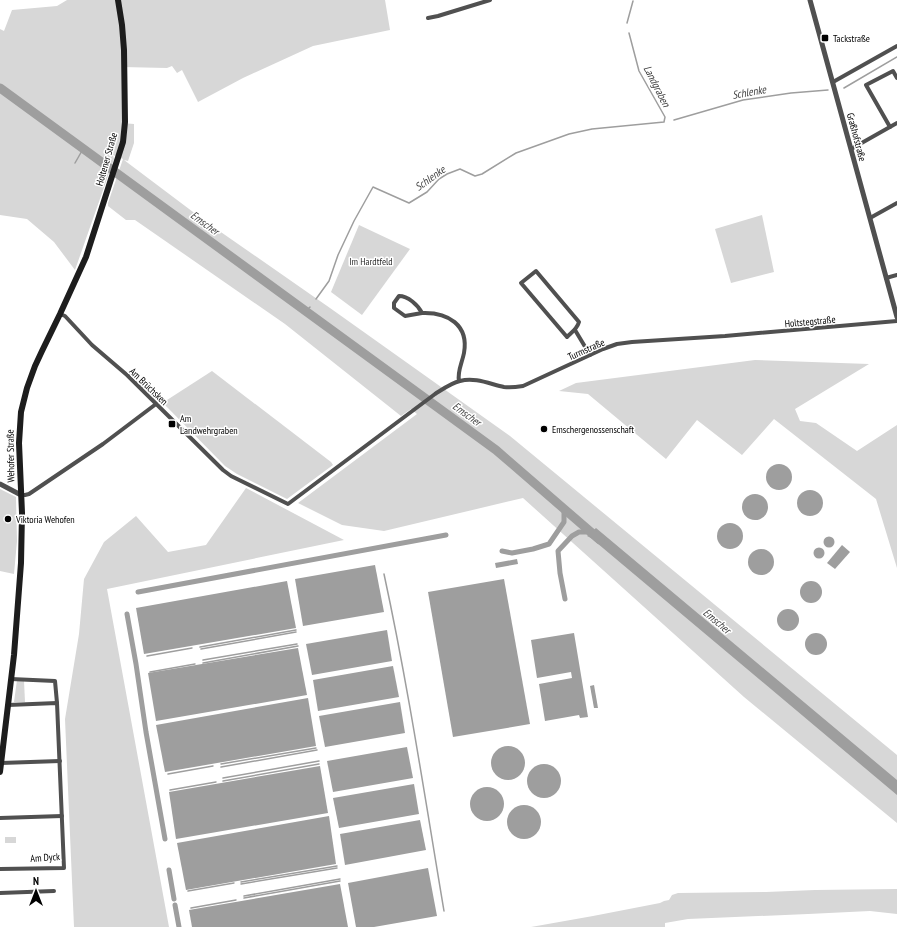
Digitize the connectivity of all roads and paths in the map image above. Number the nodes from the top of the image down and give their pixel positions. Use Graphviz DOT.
graph roads {
  1 [pos="118,0"];
  2 [pos="490,0"];
  3 [pos="810,0"];
  4 [pos="428,18"];
  5 [pos="897,46"];
  6 [pos="895,70"];
  7 [pos="897,78"];
  8 [pos="833,82"];
  9 [pos="897,123"];
  10 [pos="890,127"];
  11 [pos="851,149"];
  12 [pos="897,203"];
  13 [pos="870,218"];
  14 [pos="897,275"];
  15 [pos="886,278"];
  16 [pos="422,313"];
  17 [pos="60,314"];
  18 [pos="897,317"];
  19 [pos="897,321"];
  20 [pos="575,330"];
  21 [pos="725,336"];
  22 [pos="590,355"];
  23 [pos="459,381"];
  24 [pos="156,404"];
  25 [pos="0,484"];
  26 [pos="21,495"];
  27 [pos="11,678"];
  28 [pos="57,703"];
  29 [pos="8,705"];
  30 [pos="60,761"];
  31 [pos="1,763"];
  32 [pos="0,772"];
  33 [pos="62,816"];
  34 [pos="0,818"];
  35 [pos="0,869"];
  36 [pos="54,891"];
  37 [pos="0,893"];
  1 -- 17 [label="main road, Holtener Straße"];
  2 -- 4 [label="street"];
  3 -- 8 [label="street, Graßhofstraße"];
  5 -- 8 [label="street"];
  6 -- 7 [label="street"];
  6 -- 10 [label="street"];
  8 -- 11 [label="street, Graßhofstraße"];
  9 -- 10 [label="street"];
  10 -- 11 [label="street"];
  11 -- 13 [label="street, Graßhofstraße"];
  12 -- 13 [label="street"];
  13 -- 15 [label="street, Graßhofstraße"];
  14 -- 15 [label="street"];
  15 -- 18 [label="street, Graßhofstraße"];
  16 -- 16 [label="street"];
  16 -- 23 [label="street"];
  17 -- 24 [label="street, Am Brüchsken"];
  17 -- 26 [label="main road, Wehofer Straße"];
  19 -- 21 [label="street, Holtstegstraße"];
  20 -- 20 [label="street"];
  20 -- 22 [label="street"];
  21 -- 22 [label="street, Turmstraße"];
  22 -- 23 [label="street, Turmstraße"];
  23 -- 24 [label="street, Am Brüchsken"];
  24 -- 26 [label="street"];
  25 -- 26 [label="street"];
  26 -- 27 [label="main road, Wehofer Straße"];
  27 -- 28 [label="street, Am Dyck"];
  27 -- 29 [label="main road"];
  28 -- 29 [label="street"];
  28 -- 30 [label="street, Am Dyck"];
  29 -- 31 [label="main road"];
  30 -- 31 [label="street"];
  30 -- 33 [label="street, Am Dyck"];
  31 -- 32 [label="main road"];
  33 -- 34 [label="street"];
  33 -- 35 [label="street, Am Dyck"];
  36 -- 37 [label="street"];
}
